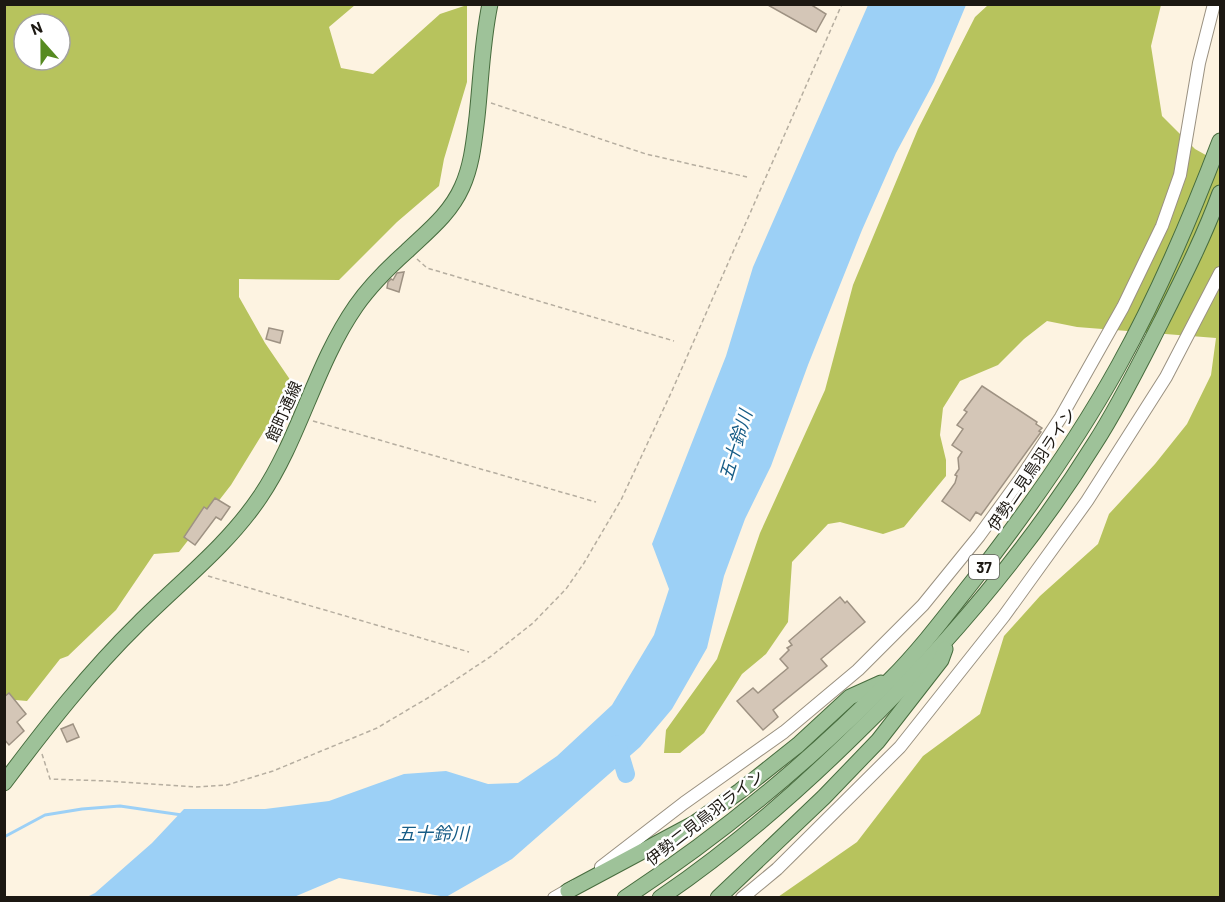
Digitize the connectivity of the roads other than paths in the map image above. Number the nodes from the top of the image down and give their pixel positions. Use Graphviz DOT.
graph roads {
  1 [pos="490,4"];
  2 [pos="1214,4"];
  3 [pos="1221,141"];
  4 [pos="1221,193"];
  5 [pos="1221,273"];
  6 [pos="948,638"];
  7 [pos="892,678"];
  8 [pos="4,783"];
  9 [pos="561,894"];
  10 [pos="625,897"];
  11 [pos="660,897"];
  12 [pos="718,897"];
  13 [pos="742,897"];
  1 -- 8 [label="main road, 館町通線"];
  2 -- 9 [label="street"];
  3 -- 7 [label="main road, 伊勢二見鳥羽ライン / 37"];
  4 -- 6 [label="main road, 37"];
  5 -- 13 [label="street"];
  6 -- 11 [label="main road, 37"];
  6 -- 12 [label="main road"];
  7 -- 9 [label="main road"];
  7 -- 10 [label="main road, 伊勢二見鳥羽ライン / 37"];
}
